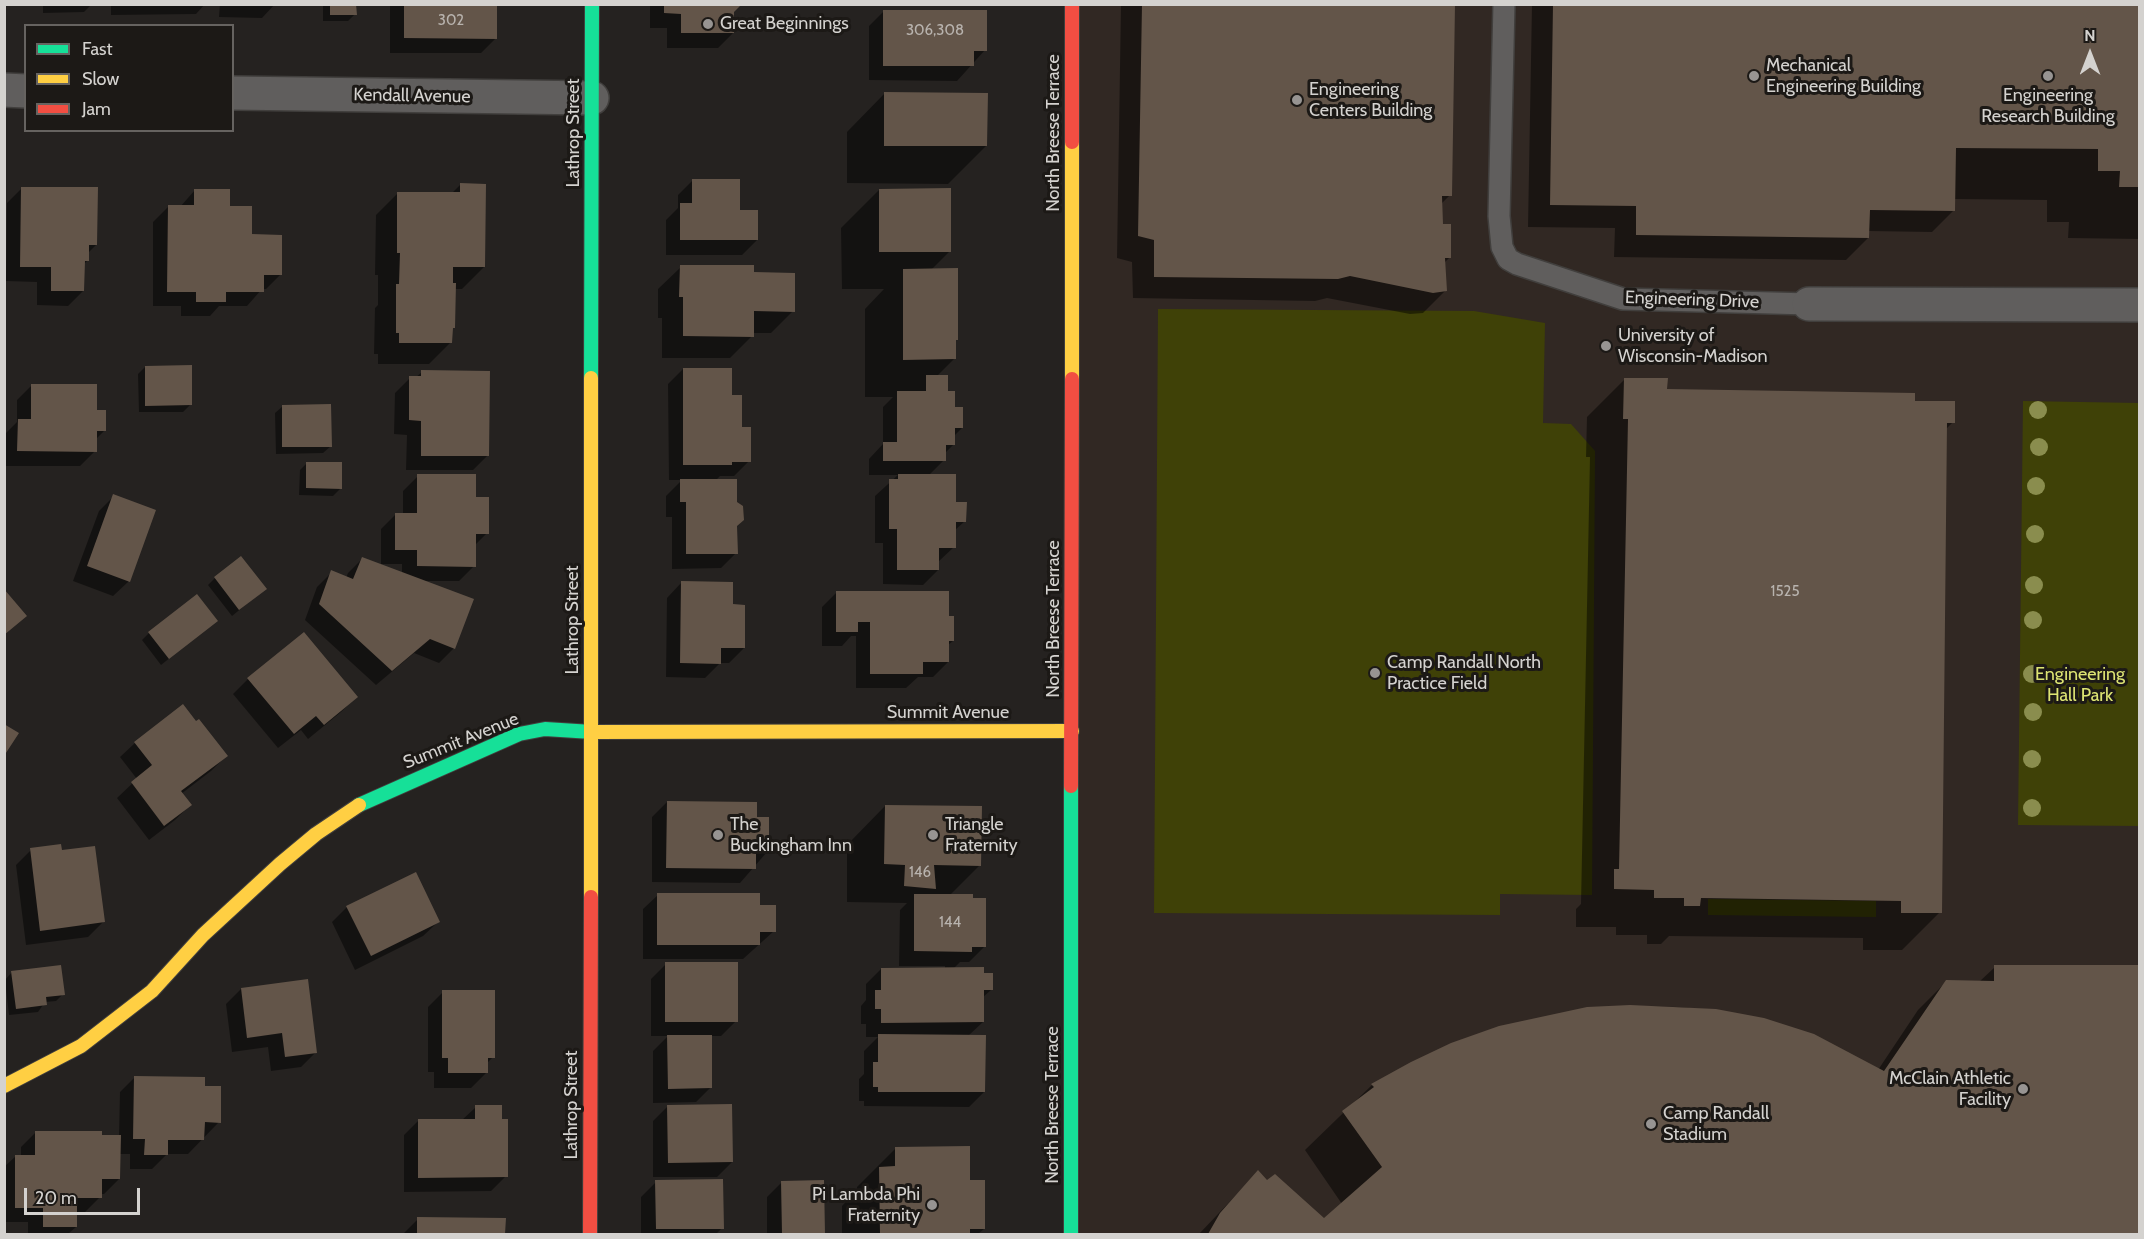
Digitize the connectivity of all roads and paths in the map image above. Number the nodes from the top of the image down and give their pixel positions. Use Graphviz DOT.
graph roads {
  1 [pos="592,4"];
  2 [pos="1072,4"];
  3 [pos="1504,4"];
  4 [pos="4,90"];
  5 [pos="24,91"];
  6 [pos="234,93"];
  7 [pos="592,98"];
  8 [pos="1809,304"];
  9 [pos="2139,305"];
  10 [pos="1072,731"];
  11 [pos="591,732"];
  12 [pos="4,1086"];
  13 [pos="590,1234"];
  14 [pos="1071,1234"];
  1 -- 7 [label="street, Lathrop Street"];
  2 -- 10 [label="street, North Breese Terrace"];
  3 -- 8 [label="lane, Engineering Drive"];
  4 -- 5 [label="street"];
  6 -- 7 [label="street, Kendall Avenue"];
  7 -- 11 [label="street, Lathrop Street"];
  8 -- 9 [label="street, Engineering Drive"];
  10 -- 11 [label="street, Summit Avenue"];
  10 -- 14 [label="street, North Breese Terrace"];
  11 -- 12 [label="street, Summit Avenue"];
  11 -- 13 [label="street, Lathrop Street"];
}
